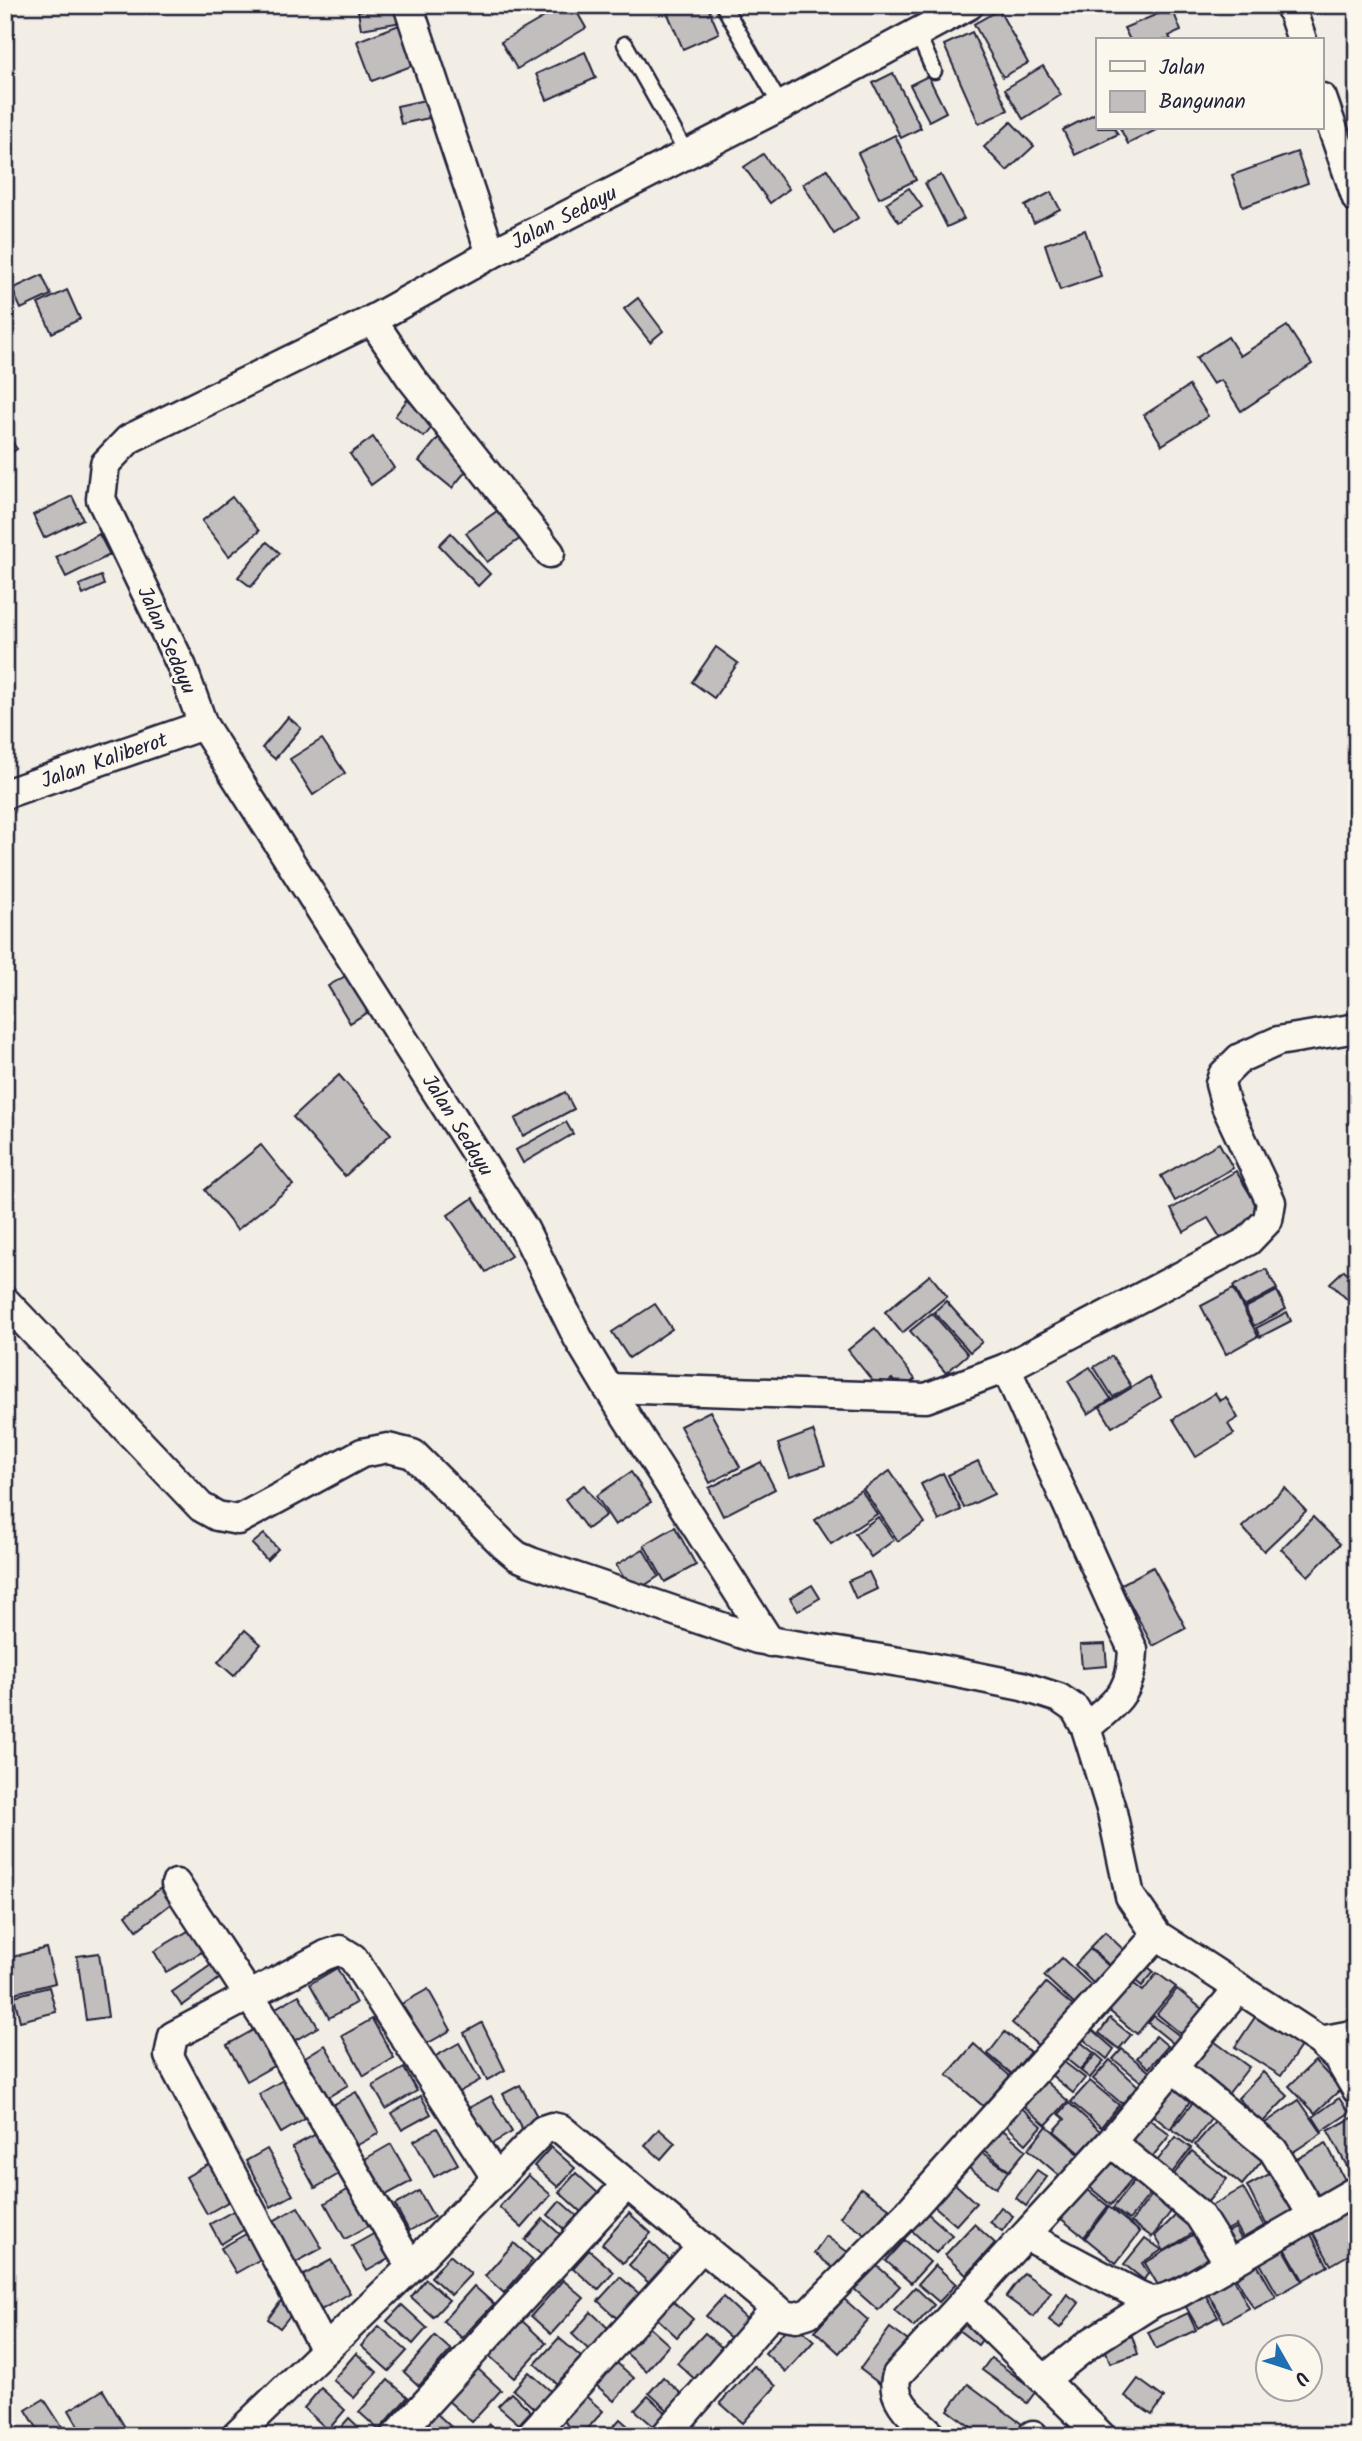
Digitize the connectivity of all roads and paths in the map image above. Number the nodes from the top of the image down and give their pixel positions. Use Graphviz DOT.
graph roads {
  1 [pos="408,5"];
  2 [pos="723,5"];
  3 [pos="969,5"];
  4 [pos="1290,5"];
  5 [pos="917,32"];
  6 [pos="1301,38"];
  7 [pos="625,44"];
  8 [pos="934,71"];
  9 [pos="1324,104"];
  10 [pos="781,106"];
  11 [pos="687,154"];
  12 [pos="1357,199"];
  13 [pos="491,254"];
  14 [pos="372,320"];
  15 [pos="550,553"];
  16 [pos="203,725"];
  17 [pos="5,794"];
  18 [pos="1357,1028"];
  19 [pos="5,1301"];
  20 [pos="1006,1368"];
  21 [pos="608,1388"];
  22 [pos="770,1642"];
  23 [pos="1086,1728"];
  24 [pos="176,1884"];
  25 [pos="1157,1935"];
  26 [pos="1239,1988"];
  27 [pos="249,1996"];
  28 [pos="1357,2034"];
  29 [pos="1320,2041"];
  30 [pos="1172,2067"];
  31 [pos="1357,2090"];
  32 [pos="1111,2142"];
  33 [pos="497,2179"];
  34 [pos="627,2184"];
  35 [pos="1357,2190"];
  36 [pos="1313,2216"];
  37 [pos="1027,2236"];
  38 [pos="702,2247"];
  39 [pos="1229,2263"];
  40 [pos="411,2267"];
  41 [pos="965,2302"];
  42 [pos="1154,2302"];
  43 [pos="776,2308"];
  44 [pos="325,2350"];
  45 [pos="1045,2379"];
  46 [pos="236,2436"];
  47 [pos="396,2436"];
  48 [pos="530,2436"];
  49 [pos="665,2436"];
  50 [pos="933,2436"];
  51 [pos="1101,2436"];
  1 -- 13 [label="street"];
  2 -- 10 [label="lane"];
  3 -- 5 [label="street, Jalan Sedayu"];
  4 -- 6 [label="street"];
  5 -- 8 [label="lane"];
  5 -- 10 [label="street, Jalan Sedayu"];
  7 -- 11 [label="lane"];
  9 -- 12 [label="street"];
  10 -- 11 [label="street, Jalan Sedayu"];
  11 -- 13 [label="street, Jalan Sedayu"];
  13 -- 14 [label="street, Jalan Sedayu"];
  14 -- 15 [label="street"];
  14 -- 16 [label="street, Jalan Sedayu"];
  16 -- 17 [label="street, Jalan Kaliberot"];
  16 -- 21 [label="street, Jalan Sedayu"];
  18 -- 20 [label="street"];
  19 -- 22 [label="street"];
  20 -- 21 [label="street"];
  20 -- 23 [label="street"];
  21 -- 22 [label="street, Jalan Sedayu"];
  22 -- 23 [label="street"];
  23 -- 25 [label="street"];
  24 -- 27 [label="street"];
  25 -- 26 [label="street"];
  25 -- 43 [label="street"];
  26 -- 29 [label="street"];
  26 -- 30 [label="street"];
  27 -- 33 [label="street"];
  27 -- 40 [label="street"];
  27 -- 44 [label="street"];
  28 -- 29 [label="street"];
  29 -- 31 [label="street"];
  30 -- 32 [label="street"];
  30 -- 36 [label="street"];
  32 -- 37 [label="street"];
  32 -- 39 [label="street"];
  33 -- 34 [label="street"];
  33 -- 40 [label="street"];
  34 -- 38 [label="street"];
  34 -- 47 [label="street"];
  35 -- 36 [label="street"];
  36 -- 39 [label="street"];
  37 -- 41 [label="street"];
  37 -- 42 [label="street"];
  38 -- 43 [label="street"];
  38 -- 48 [label="street"];
  39 -- 42 [label="street"];
  40 -- 44 [label="street"];
  41 -- 45 [label="street"];
  41 -- 50 [label="street"];
  42 -- 45 [label="street"];
  43 -- 49 [label="street"];
  44 -- 46 [label="street"];
  45 -- 51 [label="street"];
}
